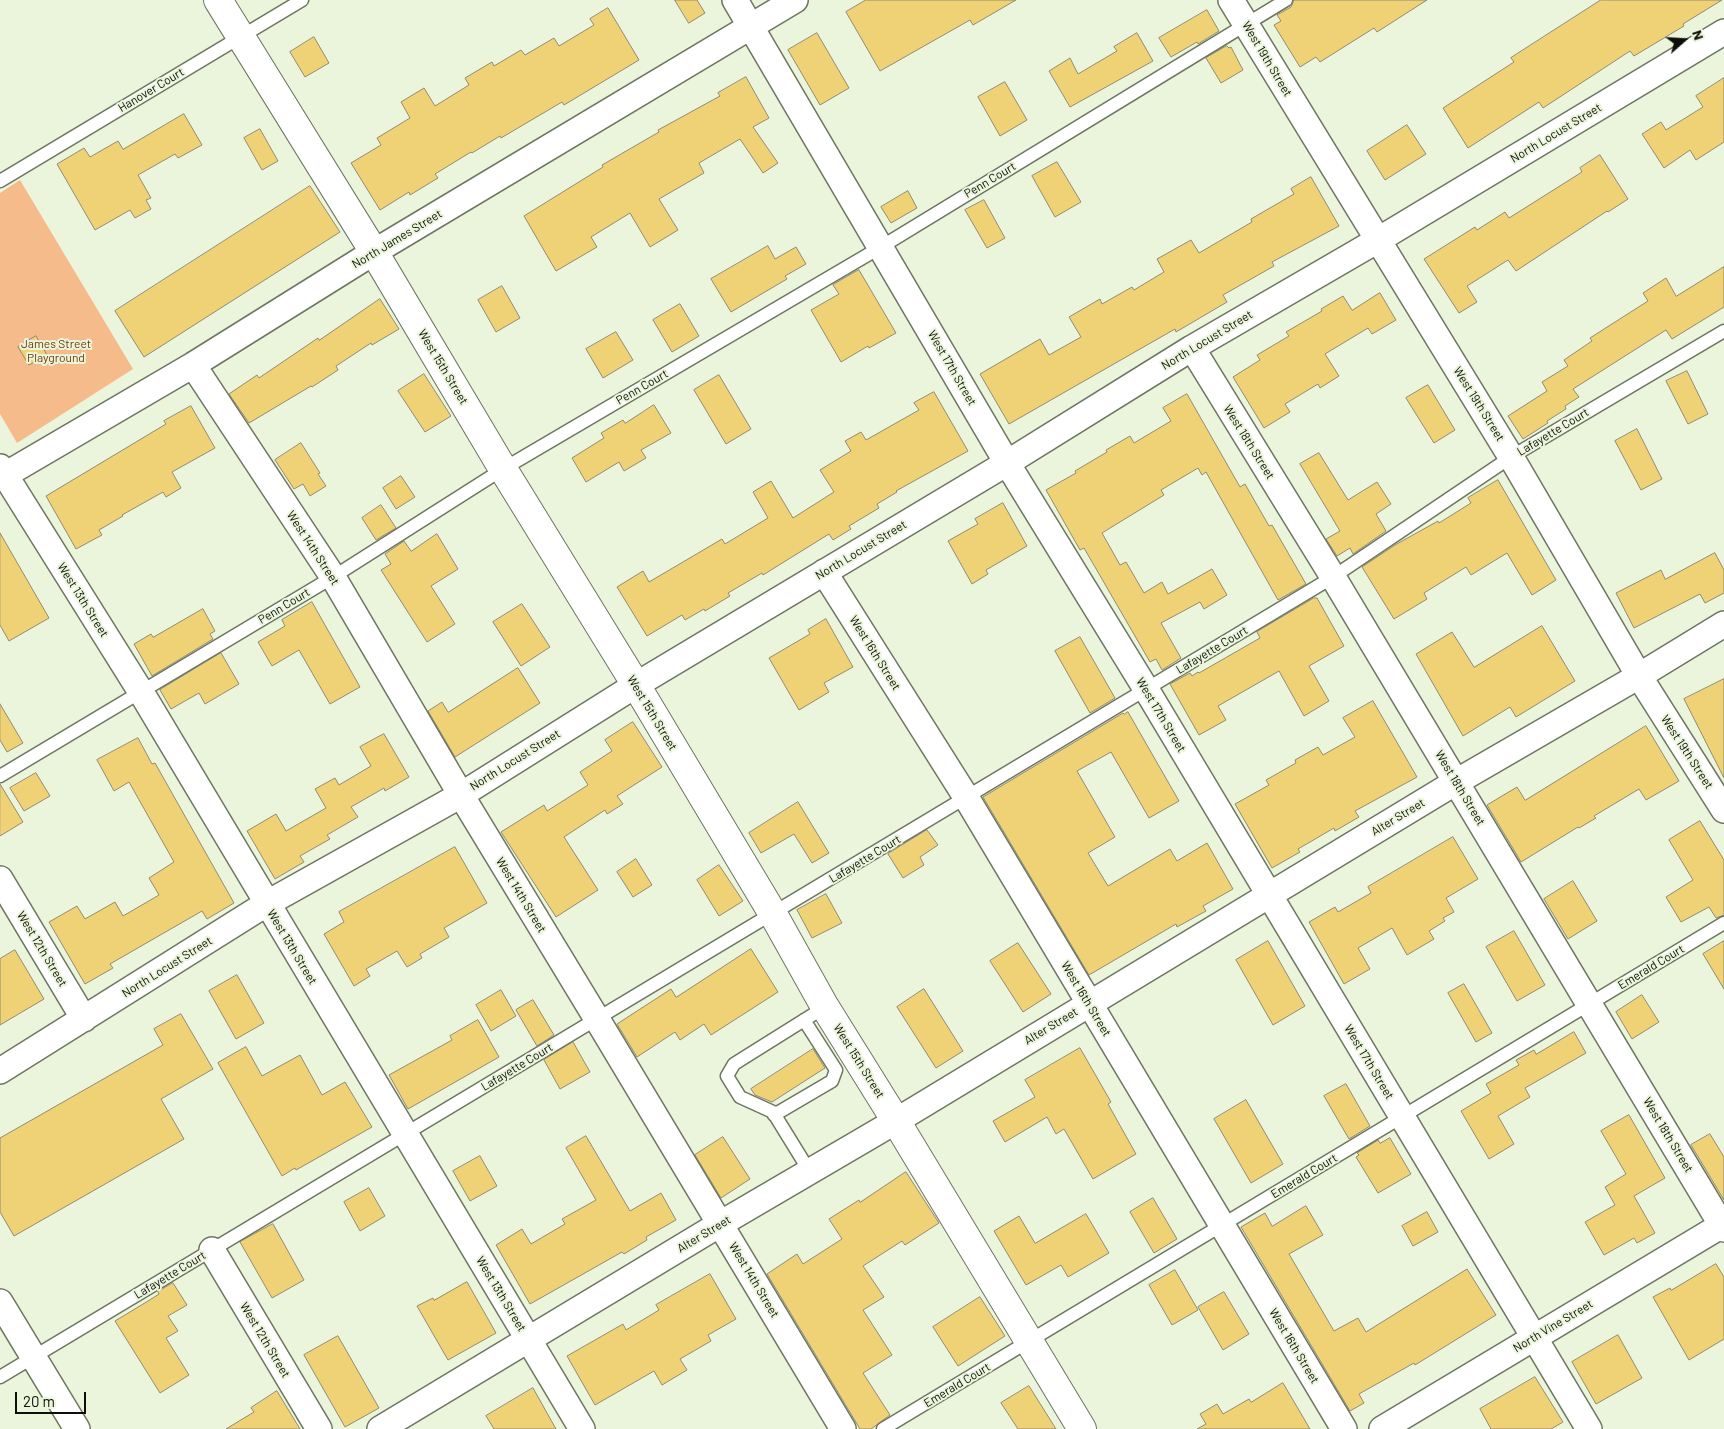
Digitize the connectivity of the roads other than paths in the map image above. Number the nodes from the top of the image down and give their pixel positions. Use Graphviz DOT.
graph roads {
  1 [pos="218,0"];
  2 [pos="302,0"];
  3 [pos="735,0"];
  4 [pos="795,0"];
  5 [pos="1231,0"];
  6 [pos="1286,0"];
  7 [pos="1246,24"];
  8 [pos="751,26"];
  9 [pos="1724,32"];
  10 [pos="240,37"];
  11 [pos="0,181"];
  12 [pos="1378,240"];
  13 [pos="881,247"];
  14 [pos="374,252"];
  15 [pos="1724,331"];
  16 [pos="1192,348"];
  17 [pos="193,365"];
  18 [pos="1511,457"];
  19 [pos="1007,463"];
  20 [pos="504,469"];
  21 [pos="2,473"];
  22 [pos="824,572"];
  23 [pos="332,576"];
  24 [pos="1333,577"];
  25 [pos="1724,624"];
  26 [pos="1639,676"];
  27 [pos="636,685"];
  28 [pos="1146,689"];
  29 [pos="140,692"];
  30 [pos="0,776"];
  31 [pos="1456,782"];
  32 [pos="460,795"];
  33 [pos="966,798"];
  34 [pos="1724,810"];
  35 [pos="0,879"];
  36 [pos="1269,895"];
  37 [pos="266,904"];
  38 [pos="772,914"];
  39 [pos="1724,923"];
  40 [pos="1089,1003"];
  41 [pos="1589,1005"];
  42 [pos="814,1013"];
  43 [pos="84,1019"];
  44 [pos="597,1019"];
  45 [pos="0,1070"];
  46 [pos="774,1115"];
  47 [pos="1402,1117"];
  48 [pos="896,1120"];
  49 [pos="405,1134"];
  50 [pos="810,1172"];
  51 [pos="720,1224"];
  52 [pos="1222,1225"];
  53 [pos="1723,1226"];
  54 [pos="212,1250"];
  55 [pos="0,1302"];
  56 [pos="1534,1338"];
  57 [pos="528,1340"];
  58 [pos="1029,1341"];
  59 [pos="34,1357"];
  60 [pos="0,1377"];
  61 [pos="77,1429"];
  62 [pos="319,1429"];
  63 [pos="380,1429"];
  64 [pos="582,1429"];
  65 [pos="843,1429"];
  66 [pos="883,1429"];
  67 [pos="1082,1429"];
  68 [pos="1344,1429"];
  69 [pos="1382,1429"];
  70 [pos="1589,1429"];
  1 -- 10 [label="main road, West 15th Street"];
  2 -- 10 [label="lane, Hanover Court"];
  3 -- 8 [label="street, West 17th Street"];
  4 -- 8 [label="street, North James Street"];
  5 -- 7 [label="street, West 19th Street"];
  6 -- 7 [label="lane, Penn Court"];
  7 -- 12 [label="street, West 19th Street"];
  7 -- 13 [label="lane, Penn Court"];
  8 -- 13 [label="street, West 17th Street"];
  8 -- 14 [label="street, North James Street"];
  9 -- 12 [label="street, North Locust Street"];
  10 -- 11 [label="lane, Hanover Court"];
  10 -- 14 [label="main road, West 15th Street"];
  12 -- 16 [label="street, North Locust Street"];
  12 -- 18 [label="street, West 19th Street"];
  13 -- 19 [label="street, West 17th Street"];
  13 -- 20 [label="lane, Penn Court"];
  14 -- 17 [label="street, North James Street"];
  14 -- 20 [label="main road, West 15th Street"];
  15 -- 18 [label="lane, Lafayette Court"];
  16 -- 19 [label="street, North Locust Street"];
  16 -- 24 [label="street, West 18th Street"];
  17 -- 21 [label="street, North James Street"];
  17 -- 23 [label="street, West 14th Street"];
  18 -- 24 [label="lane, Lafayette Court"];
  18 -- 26 [label="street, West 19th Street"];
  19 -- 22 [label="street, North Locust Street"];
  19 -- 28 [label="street, West 17th Street"];
  20 -- 23 [label="lane, Penn Court"];
  20 -- 27 [label="main road, West 15th Street"];
  21 -- 29 [label="street, West 13th Street"];
  22 -- 27 [label="street, North Locust Street"];
  22 -- 33 [label="street, West 16th Street"];
  23 -- 29 [label="lane, Penn Court"];
  23 -- 32 [label="street, West 14th Street"];
  24 -- 28 [label="lane, Lafayette Court"];
  24 -- 31 [label="street, West 18th Street"];
  25 -- 26 [label="street, Alter Street"];
  26 -- 31 [label="street, Alter Street"];
  26 -- 34 [label="street, West 19th Street"];
  27 -- 32 [label="street, North Locust Street"];
  27 -- 38 [label="main road, West 15th Street"];
  28 -- 33 [label="lane, Lafayette Court"];
  28 -- 36 [label="street, West 17th Street"];
  29 -- 30 [label="lane, Penn Court"];
  29 -- 37 [label="street, West 13th Street"];
  31 -- 36 [label="street, Alter Street"];
  31 -- 41 [label="street, West 18th Street"];
  32 -- 37 [label="street, North Locust Street"];
  32 -- 44 [label="street, West 14th Street"];
  33 -- 38 [label="lane, Lafayette Court"];
  33 -- 40 [label="street, West 16th Street"];
  35 -- 43 [label="street, West 12th Street"];
  36 -- 40 [label="street, Alter Street"];
  36 -- 47 [label="street, West 17th Street"];
  37 -- 43 [label="street, North Locust Street"];
  37 -- 49 [label="street, West 13th Street"];
  38 -- 42 [label="main road, West 15th Street"];
  38 -- 44 [label="lane, Lafayette Court"];
  39 -- 41 [label="lane, Emerald Court"];
  40 -- 48 [label="street, Alter Street"];
  40 -- 52 [label="street, West 16th Street"];
  41 -- 47 [label="lane, Emerald Court"];
  41 -- 53 [label="street, West 18th Street"];
  42 -- 46 [label="lane"];
  42 -- 46 [label="lane"];
  42 -- 48 [label="main road, West 15th Street"];
  43 -- 45 [label="street, North Locust Street"];
  44 -- 49 [label="lane, Lafayette Court"];
  44 -- 51 [label="street, West 14th Street"];
  46 -- 50 [label="lane"];
  47 -- 52 [label="lane, Emerald Court"];
  47 -- 56 [label="street, West 17th Street"];
  48 -- 50 [label="street, Alter Street"];
  48 -- 58 [label="main road, West 15th Street"];
  49 -- 54 [label="lane, Lafayette Court"];
  49 -- 57 [label="street, West 13th Street"];
  50 -- 51 [label="street, Alter Street"];
  51 -- 57 [label="street, Alter Street"];
  51 -- 65 [label="street, West 14th Street"];
  52 -- 58 [label="lane, Emerald Court"];
  52 -- 68 [label="street, West 16th Street"];
  53 -- 56 [label="street, North Vine Street"];
  54 -- 59 [label="lane, Lafayette Court"];
  54 -- 62 [label="street, West 12th Street"];
  55 -- 59 [label="street"];
  56 -- 69 [label="street, North Vine Street"];
  56 -- 70 [label="street, West 17th Street"];
  57 -- 63 [label="street, Alter Street"];
  57 -- 64 [label="street, West 13th Street"];
  58 -- 66 [label="lane, Emerald Court"];
  58 -- 67 [label="main road, West 15th Street"];
  59 -- 60 [label="lane, Lafayette Court"];
  59 -- 61 [label="street"];
}
